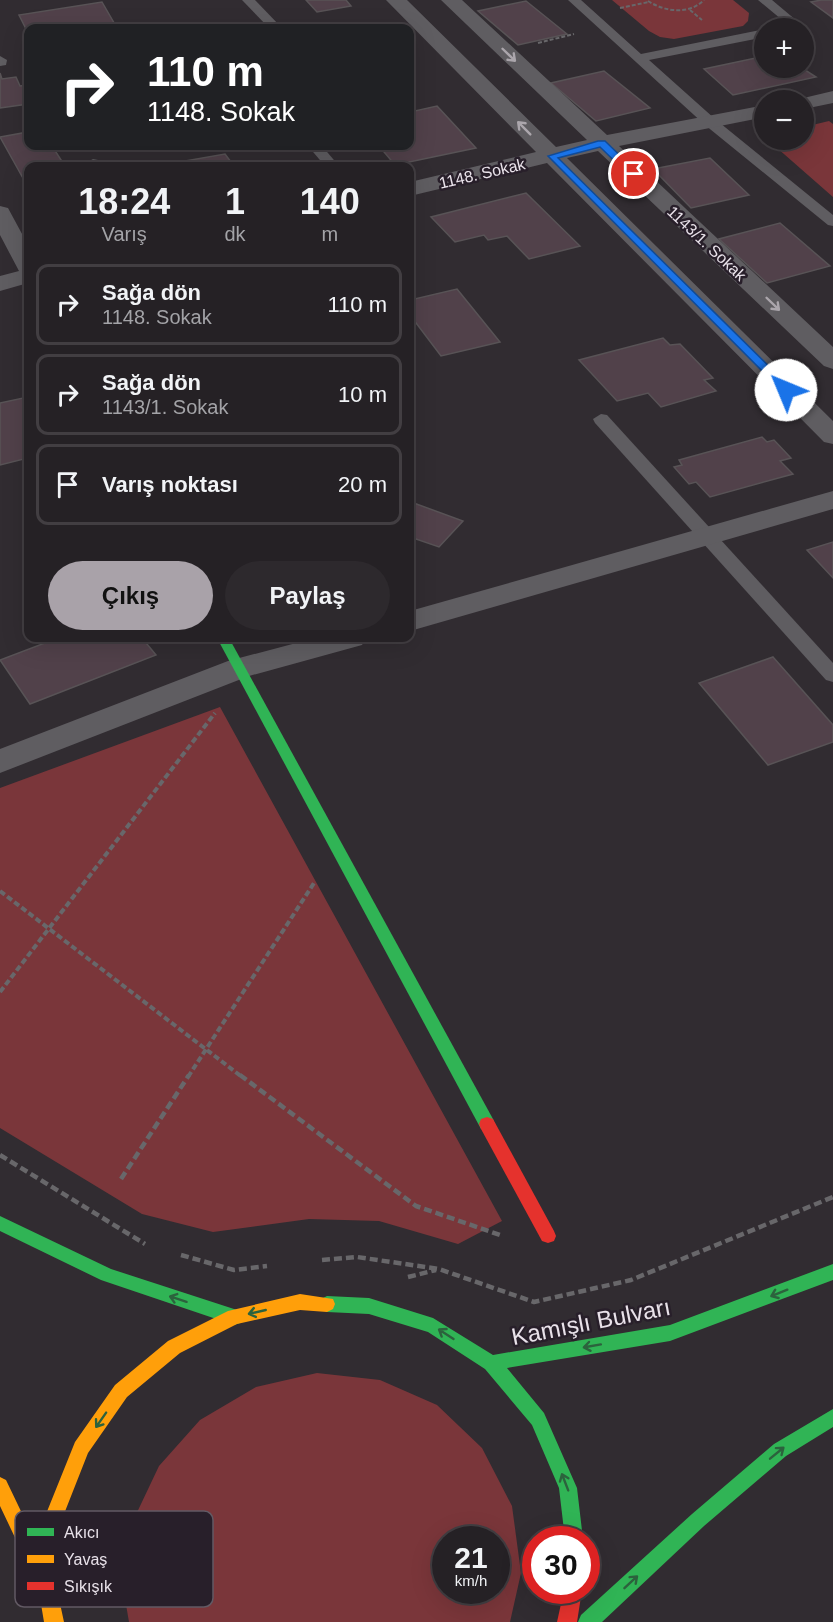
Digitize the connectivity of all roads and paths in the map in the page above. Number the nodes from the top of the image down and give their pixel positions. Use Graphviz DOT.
graph roads {
  1 [pos="248,0"];
  2 [pos="396,0"];
  3 [pos="451,0"];
  4 [pos="574,0"];
  5 [pos="648,0"];
  6 [pos="704,0"];
  7 [pos="764,0"];
  8 [pos="787,18"];
  9 [pos="272,24"];
  10 [pos="478,26"];
  11 [pos="754,35"];
  12 [pos="444,47"];
  13 [pos="639,58"];
  14 [pos="833,97"];
  15 [pos="814,101"];
  16 [pos="754,113"];
  17 [pos="710,122"];
  18 [pos="602,143"];
  19 [pos="318,150"];
  20 [pos="552,156"];
  21 [pos="329,162"];
  22 [pos="414,188"];
  23 [pos="0,213"];
  24 [pos="833,222"];
  25 [pos="24,258"];
  26 [pos="24,277"];
  27 [pos="0,284"];
  28 [pos="728,296"];
  29 [pos="833,361"];
  30 [pos="601,419"];
  31 [pos="833,436"];
  32 [pos="833,500"];
  33 [pos="706,536"];
  34 [pos="414,620"];
  35 [pos="225,642"];
  36 [pos="336,642"];
  37 [pos="239,668"];
  38 [pos="833,675"];
  39 [pos="0,762"];
  40 [pos="337,847"];
  41 [pos="0,891"];
  42 [pos="49,927"];
  43 [pos="0,992"];
  44 [pos="206,1050"];
  45 [pos="0,1155"];
  46 [pos="121,1179"];
  47 [pos="833,1197"];
  48 [pos="0,1223"];
  49 [pos="548,1236"];
  50 [pos="149,1247"];
  51 [pos="170,1253"];
  52 [pos="312,1261"];
  53 [pos="279,1265"];
  54 [pos="833,1272"];
  55 [pos="234,1317"];
  56 [pos="491,1364"];
  57 [pos="833,1417"];
  58 [pos="0,1486"];
  59 [pos="56,1511"];
  60 [pos="15,1518"];
  61 [pos="572,1526"];
  62 [pos="570,1604"];
  63 [pos="43,1607"];
  64 [pos="51,1607"];
  65 [pos="40,1622"];
  66 [pos="54,1622"];
  67 [pos="567,1622"];
  68 [pos="588,1622"];
  1 -- 9 [label="lane"];
  2 -- 12 [label="street"];
  3 -- 10 [label="street, 1143/1. Sokak"];
  4 -- 13 [label="lane"];
  5 -- 6 [label="path"];
  7 -- 8 [label="lane"];
  10 -- 12 [label="street"];
  10 -- 18 [label="street, 1143/1. Sokak, one-way"];
  11 -- 13 [label="lane"];
  20 -- 12 [label="street, one-way"];
  13 -- 17 [label="lane"];
  14 -- 15 [label="street"];
  16 -- 17 [label="street, 1148. Sokak"];
  17 -- 18 [label="street, 1148. Sokak"];
  17 -- 24 [label="lane"];
  18 -- 20 [label="street, 1148. Sokak"];
  18 -- 28 [label="street, 1143/1. Sokak"];
  19 -- 21 [label="lane"];
  20 -- 22 [label="street, 1148. Sokak"];
  20 -- 28 [label="street"];
  23 -- 25 [label="street"];
  26 -- 27 [label="street"];
  28 -- 29 [label="street, 1143/1. Sokak, one-way"];
  28 -- 31 [label="street"];
  30 -- 33 [label="lane"];
  32 -- 33 [label="street"];
  33 -- 34 [label="street"];
  33 -- 38 [label="lane"];
  35 -- 37 [label="main road"];
  36 -- 37 [label="street"];
  37 -- 39 [label="street"];
  37 -- 40 [label="main road"];
  37 -- 42 [label="path"];
  40 -- 44 [label="path"];
  40 -- 49 [label="main road"];
  41 -- 42 [label="path"];
  42 -- 43 [label="path"];
  42 -- 44 [label="path"];
  44 -- 46 [label="path"];
  44 -- 49 [label="path"];
  45 -- 50 [label="path"];
  47 -- 52 [label="path"];
  55 -- 48 [label="main road, one-way"];
  51 -- 53 [label="path"];
  54 -- 56 [label="main road, Kamışlı Bulvarı, one-way"];
  56 -- 55 [label="main road, one-way"];
  55 -- 59 [label="main road, one-way"];
  61 -- 56 [label="main road, one-way"];
  68 -- 57 [label="main road, one-way"];
  58 -- 60 [label="main road"];
  62 -- 67 [label="main road"];
  63 -- 65 [label="main road"];
  64 -- 66 [label="main road"];
}
